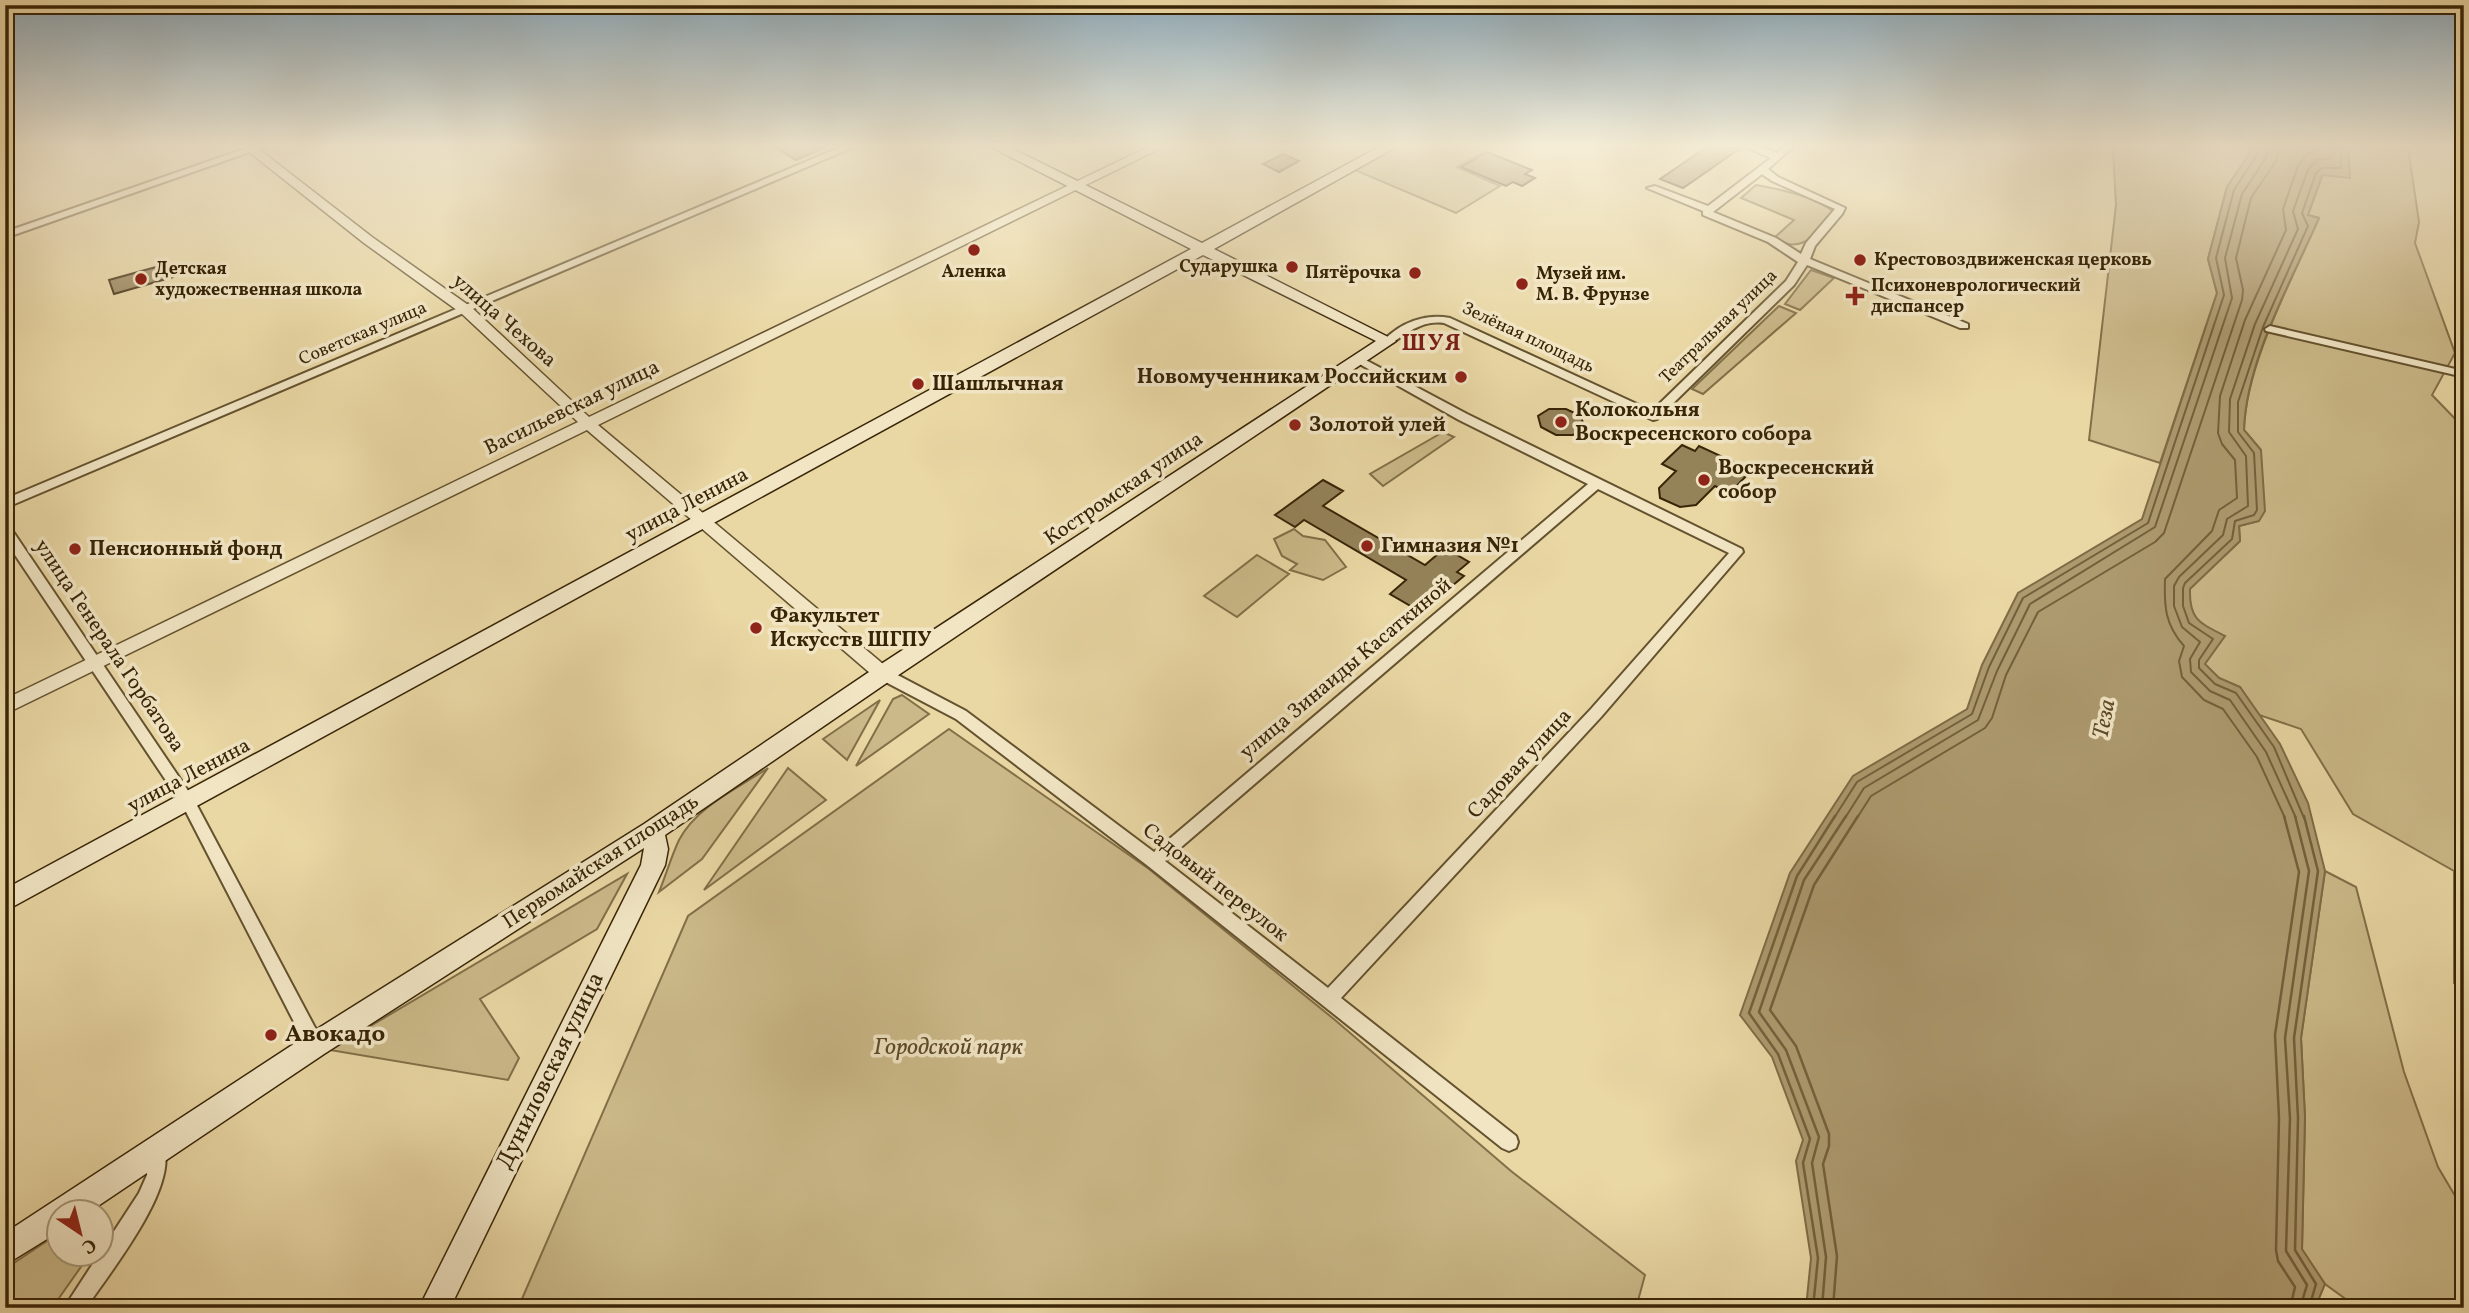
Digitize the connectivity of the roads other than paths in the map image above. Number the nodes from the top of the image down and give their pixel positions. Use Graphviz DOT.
graph roads {
  1 [pos="81,208"];
  2 [pos="328,208"];
  3 [pos="705,208"];
  4 [pos="1030,208"];
  5 [pos="1120,208"];
  6 [pos="1278,208"];
  7 [pos="1701,208"];
  8 [pos="1712,208"];
  9 [pos="1840,208"];
  10 [pos="1708,211"];
  11 [pos="5,235"];
  12 [pos="1203,250"];
  13 [pos="1803,260"];
  14 [pos="466,310"];
  15 [pos="1965,326"];
  16 [pos="2270,329"];
  17 [pos="1388,341"];
  18 [pos="1360,360"];
  19 [pos="2464,374"];
  20 [pos="1653,416"];
  21 [pos="587,423"];
  22 [pos="1598,482"];
  23 [pos="5,503"];
  24 [pos="703,522"];
  25 [pos="5,530"];
  26 [pos="97,663"];
  27 [pos="883,674"];
  28 [pos="5,707"];
  29 [pos="188,802"];
  30 [pos="652,831"];
  31 [pos="1154,861"];
  32 [pos="5,901"];
  33 [pos="1328,1000"];
  34 [pos="315,1045"];
  35 [pos="1508,1142"];
  36 [pos="156,1150"];
  37 [pos="84,1198"];
  38 [pos="46,1223"];
  39 [pos="5,1250"];
  40 [pos="74,1308"];
  41 [pos="434,1308"];
  1 -- 11 [label="street"];
  2 -- 14 [label="street, улица Чехова"];
  3 -- 14 [label="street, Советская улица"];
  4 -- 21 [label="street, Васильевская улица"];
  5 -- 12 [label="main road"];
  6 -- 12 [label="main road, улица Ленина"];
  7 -- 10 [label="street"];
  8 -- 10 [label="street"];
  9 -- 13 [label="street, Театральная улица"];
  10 -- 13 [label="street"];
  12 -- 17 [label="main road"];
  12 -- 24 [label="main road, улица Ленина"];
  13 -- 15 [label="street"];
  13 -- 20 [label="street, Театральная улица"];
  14 -- 21 [label="street, улица Чехова"];
  14 -- 23 [label="street, Советская улица"];
  16 -- 19 [label="street"];
  17 -- 18 [label="main road, Костромская улица"];
  17 -- 20 [label="street, Зелёная площадь"];
  18 -- 22 [label="street"];
  18 -- 27 [label="main road, Костромская улица"];
  21 -- 24 [label="street, улица Чехова"];
  21 -- 26 [label="street, Васильевская улица"];
  22 -- 31 [label="street, улица Зинаиды Касаткиной"];
  22 -- 33 [label="street, Садовая улица"];
  24 -- 27 [label="street, улица Чехова"];
  24 -- 29 [label="main road, улица Ленина"];
  25 -- 26 [label="street, улица Генерала Горбатова"];
  26 -- 28 [label="street, Васильевская улица"];
  26 -- 29 [label="street, улица Генерала Горбатова"];
  27 -- 30 [label="main road, Первомайская площадь"];
  27 -- 31 [label="street, Садовый переулок"];
  29 -- 32 [label="main road, улица Ленина"];
  29 -- 34 [label="street, улица Генерала Горбатова"];
  30 -- 34 [label="main road, Первомайская площадь"];
  30 -- 41 [label="main road, Дуниловская улица"];
  31 -- 33 [label="street, Садовый переулок"];
  33 -- 35 [label="street, Садовый переулок"];
  34 -- 36 [label="main road, Первомайская площадь"];
  36 -- 37 [label="main road, Первомайская площадь"];
  36 -- 40 [label="street"];
  38 -- 39 [label="main road, Первомайская площадь"];
}
